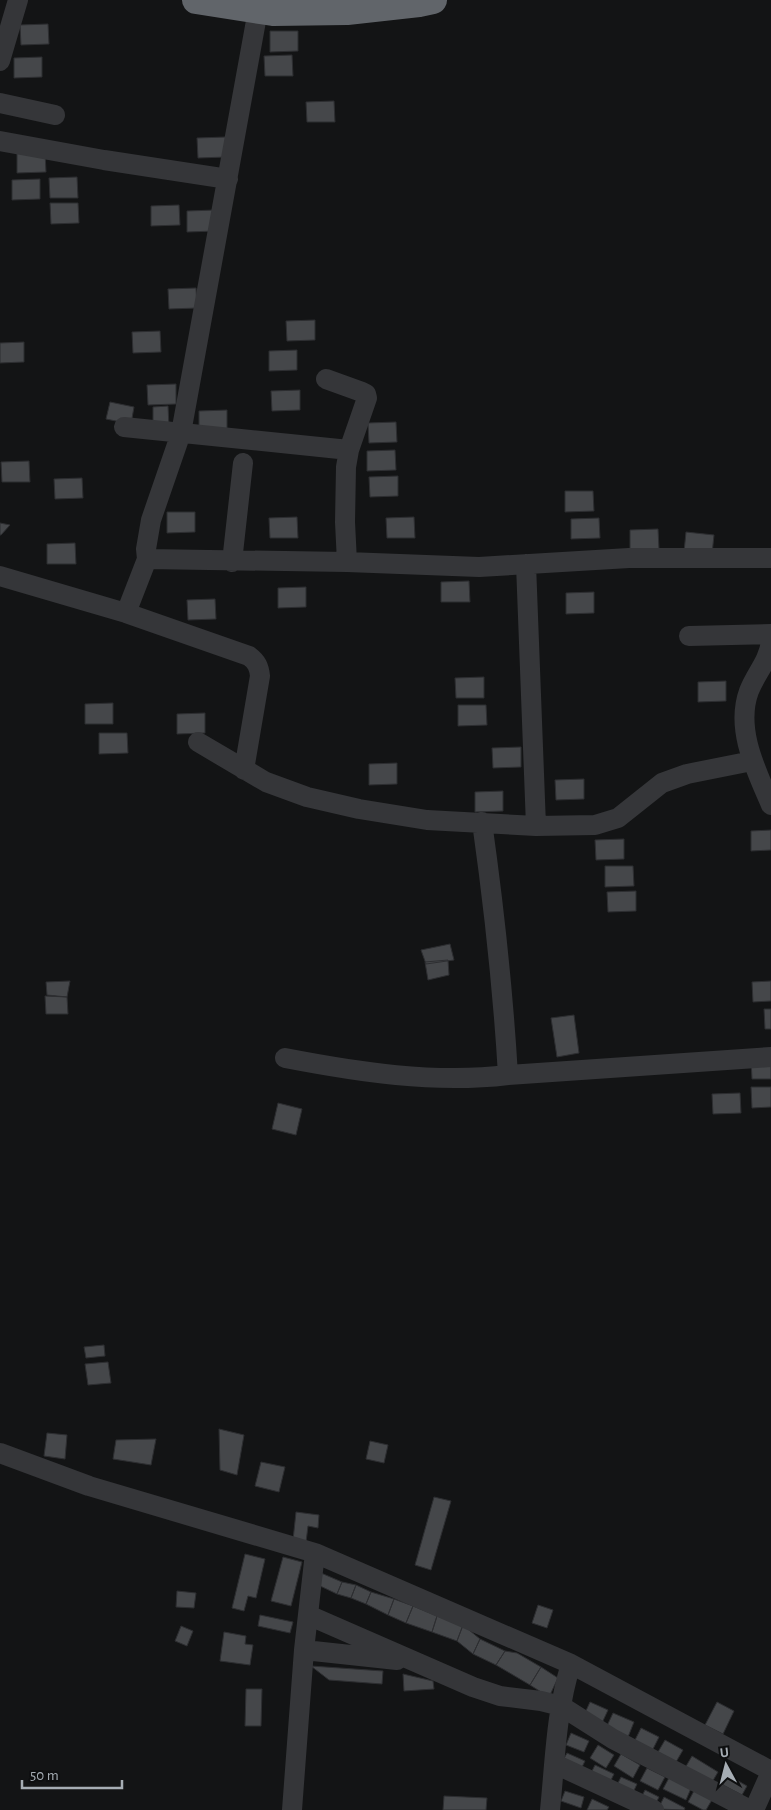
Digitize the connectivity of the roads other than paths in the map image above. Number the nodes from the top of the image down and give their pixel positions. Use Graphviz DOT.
graph roads {
  1 [pos="18,0"];
  2 [pos="196,0"];
  3 [pos="433,0"];
  4 [pos="258,10"];
  5 [pos="0,61"];
  6 [pos="0,104"];
  7 [pos="55,114"];
  8 [pos="0,141"];
  9 [pos="228,179"];
  10 [pos="326,379"];
  11 [pos="124,427"];
  12 [pos="181,434"];
  13 [pos="348,450"];
  14 [pos="243,463"];
  15 [pos="771,558"];
  16 [pos="147,560"];
  17 [pos="232,562"];
  18 [pos="347,562"];
  19 [pos="526,564"];
  20 [pos="0,576"];
  21 [pos="126,613"];
  22 [pos="771,634"];
  23 [pos="689,636"];
  24 [pos="771,642"];
  25 [pos="198,742"];
  26 [pos="752,761"];
  27 [pos="244,770"];
  28 [pos="771,805"];
  29 [pos="482,822"];
  30 [pos="536,826"];
  31 [pos="771,1057"];
  32 [pos="285,1058"];
  33 [pos="508,1075"];
  34 [pos="0,1453"];
  35 [pos="315,1553"];
  36 [pos="308,1615"];
  37 [pos="304,1650"];
  38 [pos="416,1662"];
  39 [pos="571,1664"];
  40 [pos="561,1706"];
  41 [pos="555,1764"];
  42 [pos="771,1772"];
  43 [pos="292,1810"];
  44 [pos="550,1810"];
  45 [pos="654,1810"];
  46 [pos="750,1810"];
  47 [pos="754,1810"];
  1 -- 5 [label="street"];
  2 -- 4 [label="highway"];
  3 -- 4 [label="highway"];
  4 -- 9 [label="street"];
  6 -- 7 [label="street"];
  8 -- 9 [label="street"];
  9 -- 12 [label="street"];
  10 -- 13 [label="street"];
  11 -- 12 [label="street"];
  12 -- 13 [label="street"];
  12 -- 16 [label="street"];
  13 -- 18 [label="street"];
  14 -- 17 [label="street"];
  15 -- 19 [label="street"];
  16 -- 17 [label="street"];
  16 -- 21 [label="street"];
  17 -- 18 [label="street"];
  18 -- 19 [label="street"];
  19 -- 30 [label="street"];
  20 -- 21 [label="street"];
  21 -- 27 [label="street"];
  22 -- 23 [label="street"];
  24 -- 26 [label="street"];
  25 -- 27 [label="street"];
  26 -- 28 [label="street"];
  26 -- 30 [label="street"];
  27 -- 29 [label="street"];
  29 -- 30 [label="street"];
  29 -- 33 [label="street"];
  31 -- 33 [label="street"];
  32 -- 33 [label="street"];
  34 -- 35 [label="street"];
  35 -- 36 [label="street"];
  35 -- 39 [label="street"];
  36 -- 37 [label="street"];
  36 -- 38 [label="street"];
  37 -- 38 [label="street"];
  37 -- 43 [label="street"];
  38 -- 40 [label="street"];
  39 -- 40 [label="street"];
  39 -- 42 [label="street"];
  40 -- 41 [label="street"];
  40 -- 46 [label="street"];
  41 -- 44 [label="street"];
  41 -- 45 [label="street"];
  42 -- 47 [label="street"];
}
